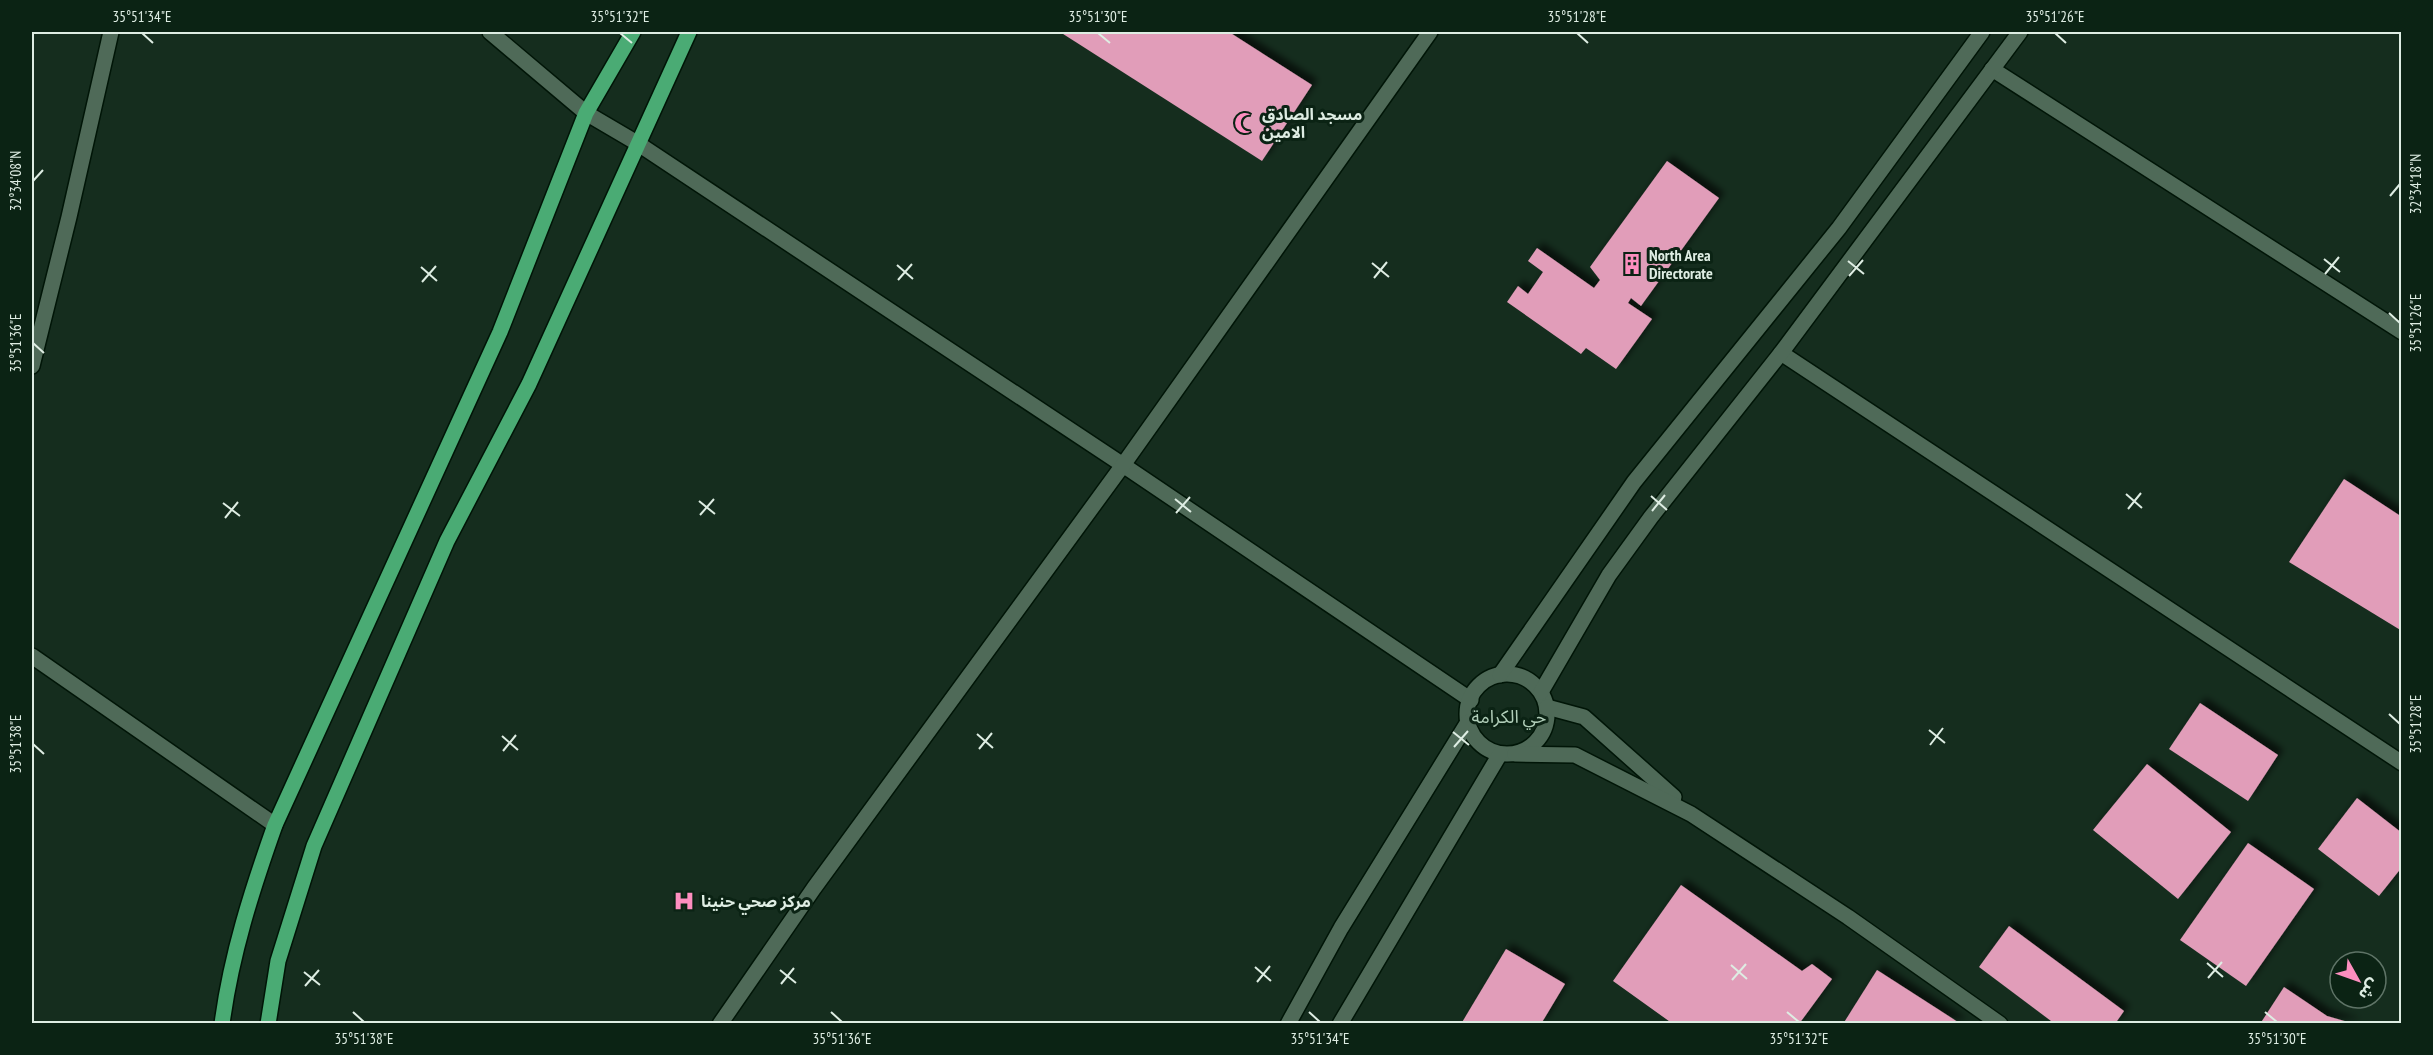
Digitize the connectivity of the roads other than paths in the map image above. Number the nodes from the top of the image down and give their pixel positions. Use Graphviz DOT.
graph roads {
  1 [pos="111,32"];
  2 [pos="490,32"];
  3 [pos="633,32"];
  4 [pos="689,32"];
  5 [pos="1430,32"];
  6 [pos="1982,32"];
  7 [pos="2020,32"];
  8 [pos="1992,69"];
  9 [pos="586,112"];
  10 [pos="637,143"];
  11 [pos="2402,332"];
  12 [pos="1781,353"];
  13 [pos="32,362"];
  14 [pos="1123,465"];
  15 [pos="32,656"];
  16 [pos="1500,675"];
  17 [pos="1544,699"];
  18 [pos="1471,700"];
  19 [pos="1468,722"];
  20 [pos="1507,754"];
  21 [pos="2402,763"];
  22 [pos="1691,814"];
  23 [pos="275,825"];
  24 [pos="222,1023"];
  25 [pos="268,1023"];
  26 [pos="720,1023"];
  27 [pos="1288,1023"];
  28 [pos="1340,1023"];
  29 [pos="2000,1023"];
  1 -- 13 [label="street"];
  2 -- 9 [label="street"];
  3 -- 9 [label="main road"];
  4 -- 10 [label="main road"];
  5 -- 14 [label="street"];
  6 -- 16 [label="street"];
  7 -- 8 [label="street"];
  8 -- 11 [label="street"];
  8 -- 12 [label="street"];
  9 -- 10 [label="street"];
  9 -- 23 [label="main road"];
  10 -- 14 [label="street"];
  10 -- 25 [label="main road"];
  12 -- 17 [label="street"];
  12 -- 21 [label="street"];
  14 -- 18 [label="street"];
  14 -- 26 [label="street"];
  15 -- 23 [label="street"];
  16 -- 17 [label="street"];
  16 -- 18 [label="street"];
  17 -- 20 [label="street"];
  17 -- 22 [label="street"];
  18 -- 19 [label="street"];
  19 -- 20 [label="street"];
  19 -- 27 [label="street"];
  20 -- 22 [label="street"];
  20 -- 28 [label="street"];
  22 -- 29 [label="street"];
  23 -- 24 [label="main road"];
}
